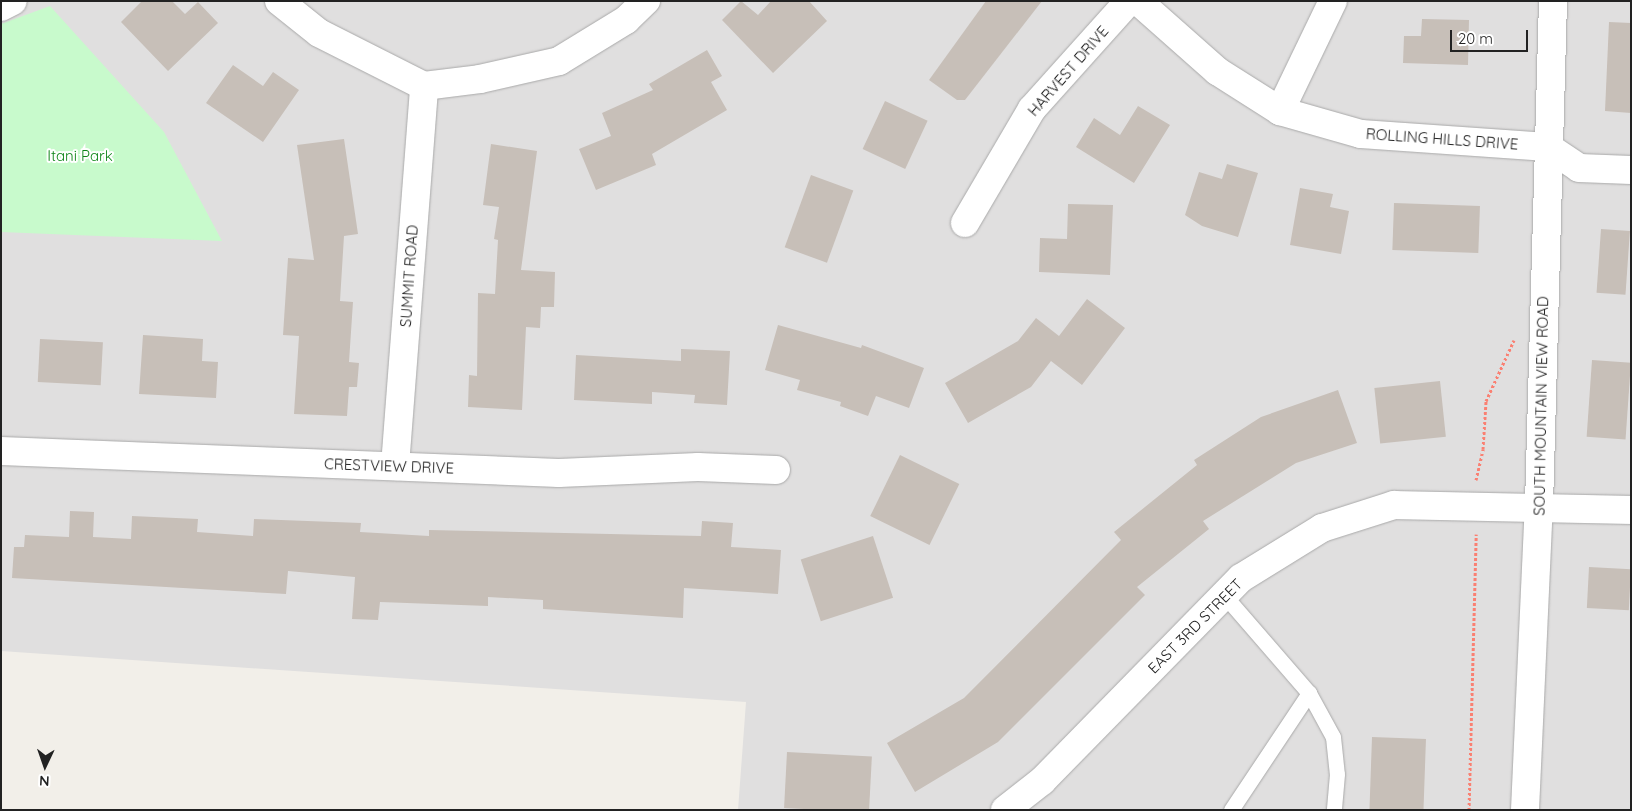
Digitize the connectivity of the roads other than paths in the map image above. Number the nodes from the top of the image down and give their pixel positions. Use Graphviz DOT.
graph roads {
  1 [pos="13,1"];
  2 [pos="279,1"];
  3 [pos="646,1"];
  4 [pos="1129,1"];
  5 [pos="1138,1"];
  6 [pos="1333,1"];
  7 [pos="1553,1"];
  8 [pos="1,7"];
  9 [pos="424,86"];
  10 [pos="1280,111"];
  11 [pos="1548,147"];
  12 [pos="1631,170"];
  13 [pos="965,223"];
  14 [pos="1,451"];
  15 [pos="395,466"];
  16 [pos="776,470"];
  17 [pos="1539,505"];
  18 [pos="1631,510"];
  19 [pos="1224,595"];
  20 [pos="1309,693"];
  21 [pos="1005,810"];
  22 [pos="1231,810"];
  23 [pos="1334,810"];
  24 [pos="1525,810"];
  1 -- 8 [label="street"];
  2 -- 9 [label="street"];
  3 -- 9 [label="street"];
  4 -- 13 [label="street, HARVEST DRIVE"];
  5 -- 10 [label="street, ROLLING HILLS DRIVE"];
  6 -- 10 [label="street"];
  7 -- 11 [label="street, SOUTH MOUNTAIN VIEW ROAD"];
  9 -- 15 [label="street, SUMMIT ROAD"];
  10 -- 11 [label="street, ROLLING HILLS DRIVE"];
  11 -- 12 [label="street"];
  11 -- 17 [label="street, SOUTH MOUNTAIN VIEW ROAD"];
  14 -- 15 [label="street, CRESTVIEW DRIVE"];
  15 -- 16 [label="street, CRESTVIEW DRIVE"];
  17 -- 18 [label="street, EAST 3RD STREET"];
  17 -- 19 [label="street, EAST 3RD STREET"];
  17 -- 24 [label="street, SOUTH MOUNTAIN VIEW ROAD"];
  19 -- 20 [label="lane"];
  19 -- 21 [label="street, EAST 3RD STREET"];
  20 -- 22 [label="lane"];
  20 -- 23 [label="lane"];
}
